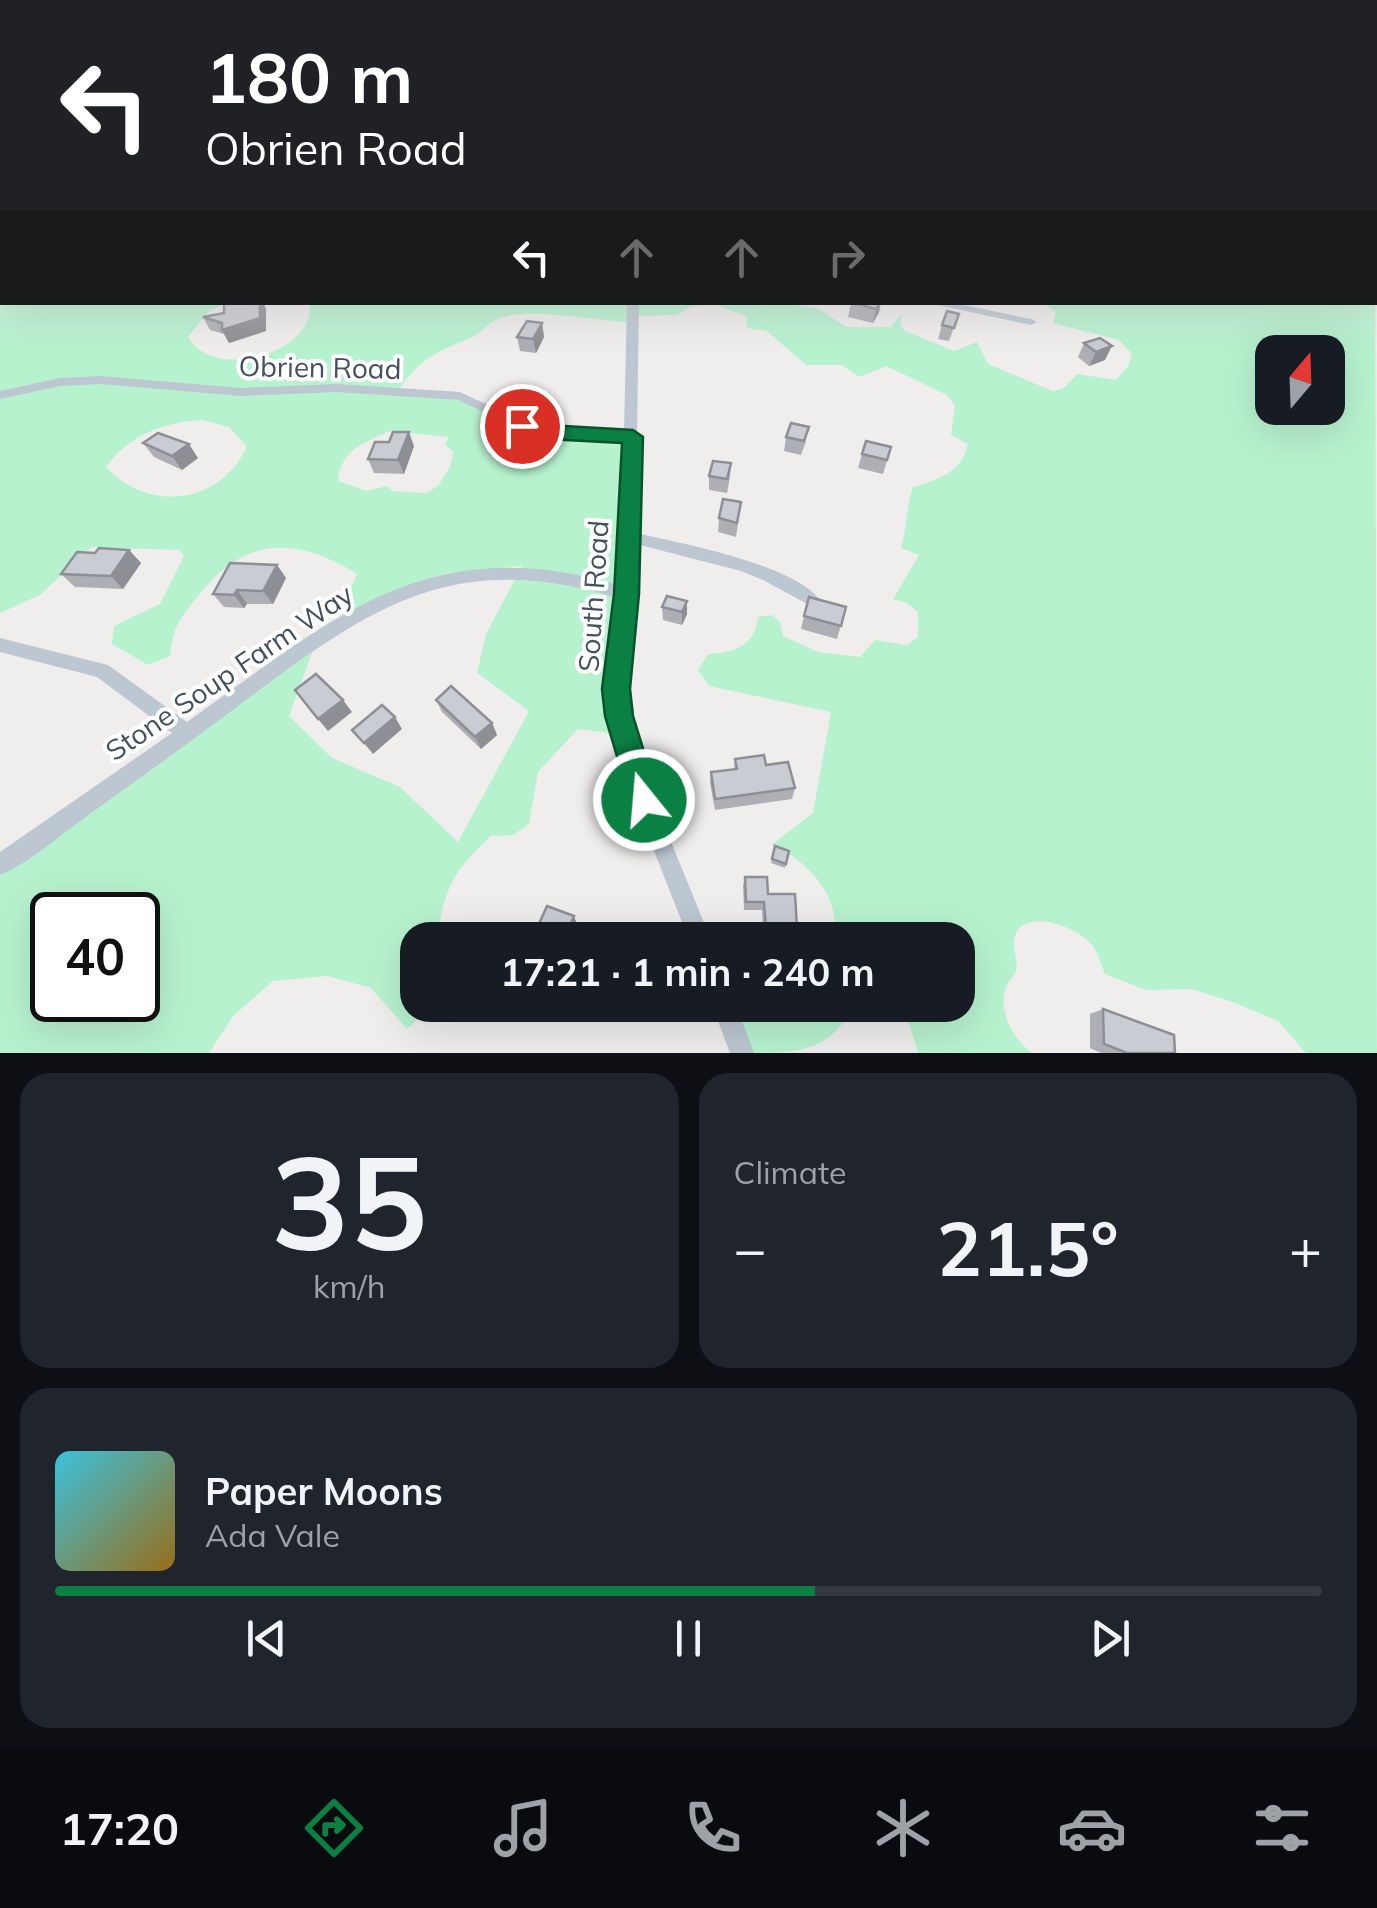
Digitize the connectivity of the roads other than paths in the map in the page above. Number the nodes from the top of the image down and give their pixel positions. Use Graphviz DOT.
graph roads {
  1 [pos="634,305"];
  2 [pos="945,305"];
  3 [pos="1030,322"];
  4 [pos="0,396"];
  5 [pos="633,437"];
  6 [pos="629,536"];
  7 [pos="627,594"];
  8 [pos="811,599"];
  9 [pos="0,645"];
  10 [pos="187,734"];
  11 [pos="0,865"];
  12 [pos="693,922"];
  13 [pos="730,1022"];
  14 [pos="742,1053"];
  1 -- 5 [label="street, South Road"];
  2 -- 3 [label="street"];
  4 -- 5 [label="street, Obrien Road"];
  5 -- 6 [label="street, South Road"];
  6 -- 7 [label="street, South Road"];
  6 -- 8 [label="street"];
  7 -- 10 [label="street, Stone Soup Farm Way"];
  7 -- 12 [label="street, South Road"];
  9 -- 10 [label="street"];
  10 -- 11 [label="street, Stone Soup Farm Way"];
  13 -- 14 [label="street"];
}
